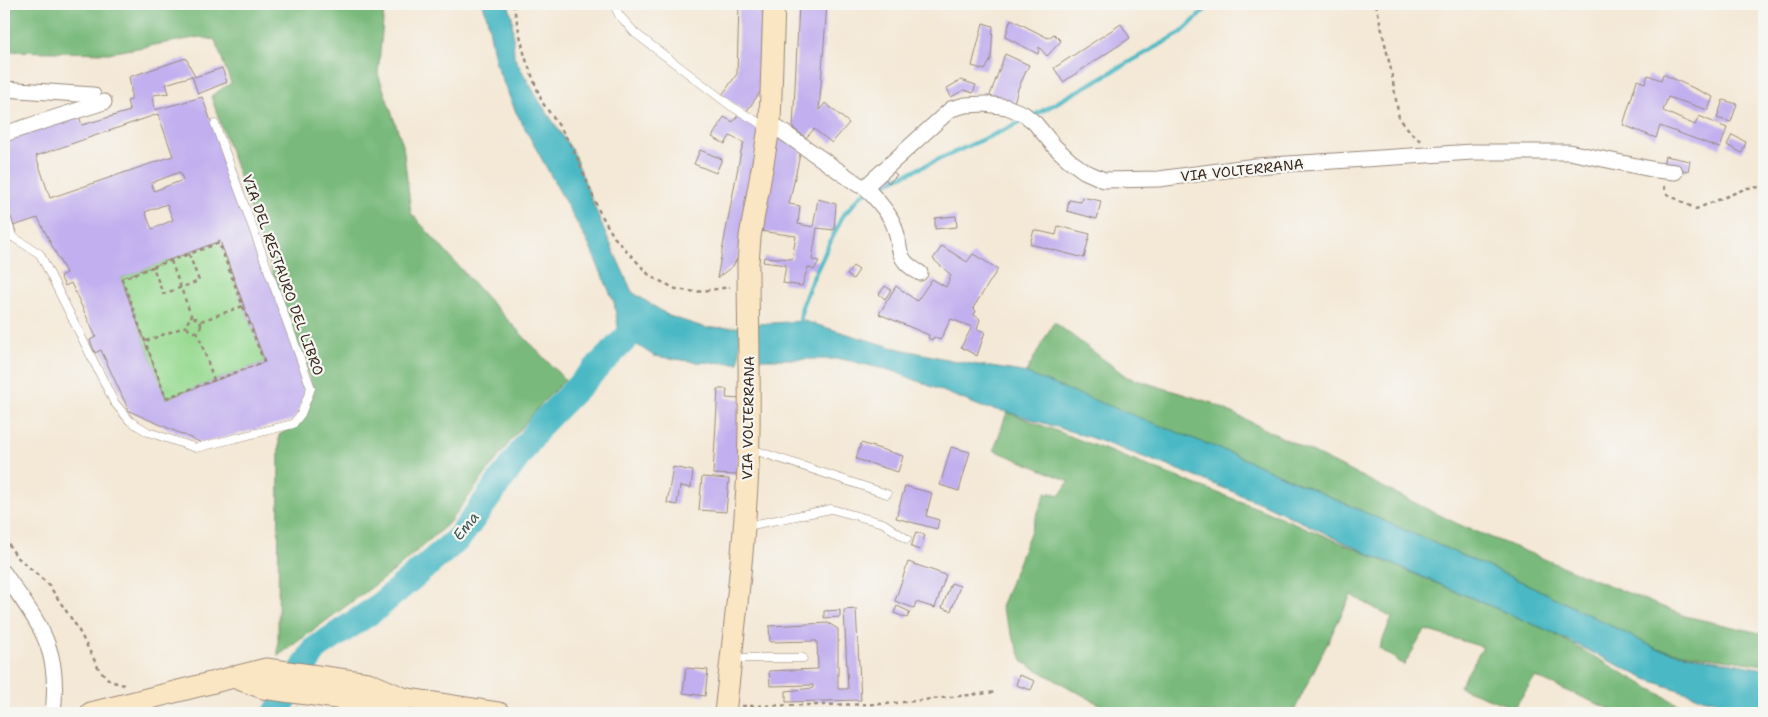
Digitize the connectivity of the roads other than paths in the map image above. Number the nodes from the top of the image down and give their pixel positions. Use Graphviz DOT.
graph roads {
  1 [pos="614,4"];
  2 [pos="774,4"];
  3 [pos="4,89"];
  4 [pos="215,124"];
  5 [pos="770,126"];
  6 [pos="4,134"];
  7 [pos="1675,172"];
  8 [pos="865,187"];
  9 [pos="5,230"];
  10 [pos="920,273"];
  11 [pos="749,448"];
  12 [pos="887,494"];
  13 [pos="745,526"];
  14 [pos="907,539"];
  15 [pos="4,573"];
  16 [pos="731,658"];
  17 [pos="803,658"];
  18 [pos="726,710"];
  19 [pos="53,713"];
  20 [pos="91,713"];
  21 [pos="499,713"];
  1 -- 5 [label="lane"];
  2 -- 5 [label="main road, VIA VOLTERRANA"];
  3 -- 6 [label="street"];
  4 -- 9 [label="lane, VIA DEL RESTAURO DEL LIBRO"];
  5 -- 8 [label="street"];
  5 -- 11 [label="main road, VIA VOLTERRANA"];
  7 -- 8 [label="street, VIA VOLTERRANA"];
  8 -- 10 [label="street"];
  11 -- 12 [label="lane"];
  11 -- 13 [label="main road, VIA VOLTERRANA"];
  13 -- 14 [label="lane"];
  13 -- 16 [label="main road, VIA VOLTERRANA"];
  15 -- 19 [label="street"];
  16 -- 17 [label="lane"];
  16 -- 18 [label="main road, VIA VOLTERRANA"];
  20 -- 21 [label="main road"];
}
